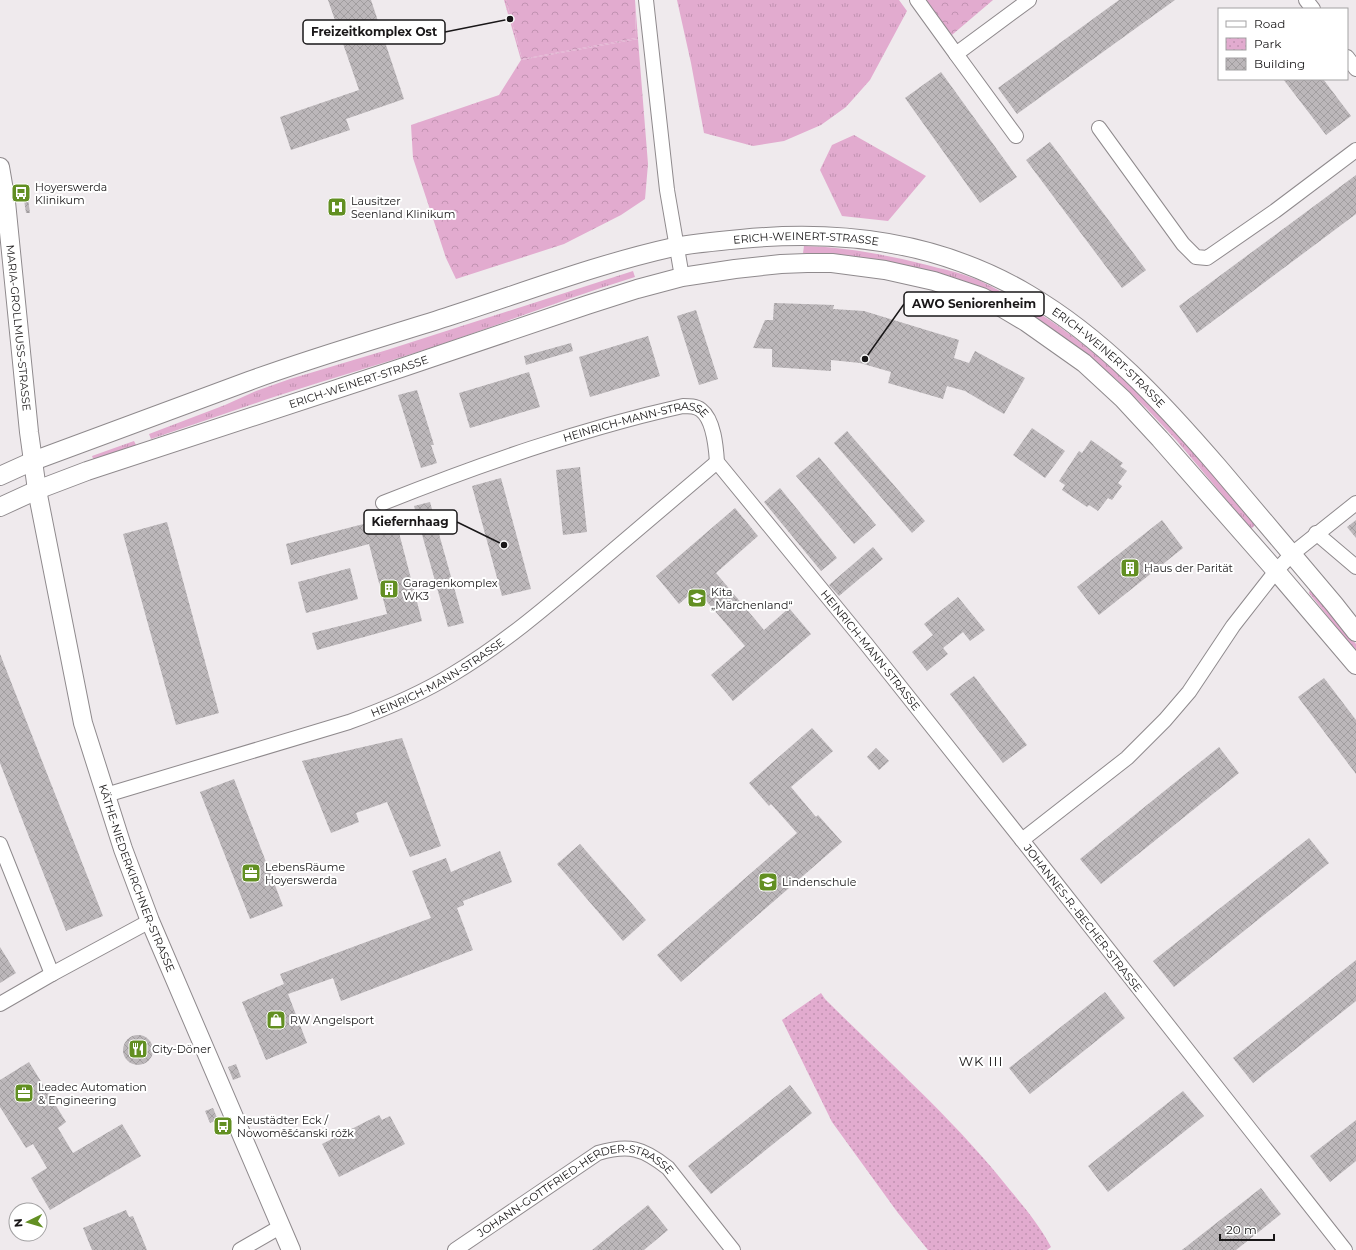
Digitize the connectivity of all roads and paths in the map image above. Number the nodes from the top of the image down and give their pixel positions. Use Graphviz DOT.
graph roads {
  1 [pos="646,0"];
  2 [pos="917,0"];
  3 [pos="1029,0"];
  4 [pos="1306,0"];
  5 [pos="1312,8"];
  6 [pos="956,54"];
  7 [pos="1348,58"];
  8 [pos="1356,69"];
  9 [pos="1099,128"];
  10 [pos="1016,136"];
  11 [pos="1356,150"];
  12 [pos="0,167"];
  13 [pos="676,247"];
  14 [pos="682,277"];
  15 [pos="33,461"];
  16 [pos="717,462"];
  17 [pos="0,476"];
  18 [pos="37,490"];
  19 [pos="383,503"];
  20 [pos="1356,503"];
  21 [pos="0,507"];
  22 [pos="1316,533"];
  23 [pos="1292,554"];
  24 [pos="1356,567"];
  25 [pos="1276,571"];
  26 [pos="1356,632"];
  27 [pos="1356,665"];
  28 [pos="106,795"];
  29 [pos="1022,840"];
  30 [pos="0,844"];
  31 [pos="150,921"];
  32 [pos="52,974"];
  33 [pos="0,1004"];
  34 [pos="280,1227"];
  35 [pos="240,1250"];
  36 [pos="291,1250"];
  37 [pos="455,1250"];
  38 [pos="733,1250"];
  39 [pos="1345,1250"];
  1 -- 13 [label="street"];
  2 -- 6 [label="street"];
  3 -- 6 [label="street"];
  4 -- 5 [label="street"];
  6 -- 10 [label="street"];
  7 -- 8 [label="street"];
  9 -- 11 [label="street"];
  12 -- 15 [label="street, MARIA-GROLLMUSS-STRASSE"];
  13 -- 14 [label="street"];
  13 -- 15 [label="street, ERICH-WEINERT-STRASSE"];
  13 -- 23 [label="street, ERICH-WEINERT-STRASSE"];
  14 -- 18 [label="street, ERICH-WEINERT-STRASSE"];
  14 -- 25 [label="street, ERICH-WEINERT-STRASSE"];
  15 -- 17 [label="street, ERICH-WEINERT-STRASSE"];
  15 -- 18 [label="street, MARIA-GROLLMUSS-STRASSE"];
  16 -- 19 [label="street, HEINRICH-MANN-STRASSE"];
  16 -- 28 [label="street, HEINRICH-MANN-STRASSE"];
  16 -- 29 [label="street, HEINRICH-MANN-STRASSE"];
  18 -- 21 [label="street, ERICH-WEINERT-STRASSE"];
  18 -- 28 [label="street, KÄTHE-NIEDERKIRCHNER-STRASSE"];
  20 -- 22 [label="street, JOHANNES-R.-BECHER-STRASSE"];
  22 -- 23 [label="street, JOHANNES-R.-BECHER-STRASSE"];
  22 -- 24 [label="street"];
  23 -- 25 [label="street, JOHANNES-R.-BECHER-STRASSE"];
  23 -- 26 [label="street, ERICH-WEINERT-STRASSE"];
  25 -- 27 [label="street, ERICH-WEINERT-STRASSE"];
  25 -- 29 [label="street, JOHANNES-R.-BECHER-STRASSE"];
  28 -- 31 [label="street, KÄTHE-NIEDERKIRCHNER-STRASSE"];
  29 -- 39 [label="street, JOHANNES-R.-BECHER-STRASSE"];
  30 -- 32 [label="street"];
  31 -- 32 [label="street"];
  31 -- 34 [label="street, KÄTHE-NIEDERKIRCHNER-STRASSE"];
  32 -- 33 [label="street"];
  34 -- 35 [label="street"];
  34 -- 36 [label="street, KÄTHE-NIEDERKIRCHNER-STRASSE"];
  37 -- 38 [label="street, JOHANN-GOTTFRIED-HERDER-STRASSE"];
}
